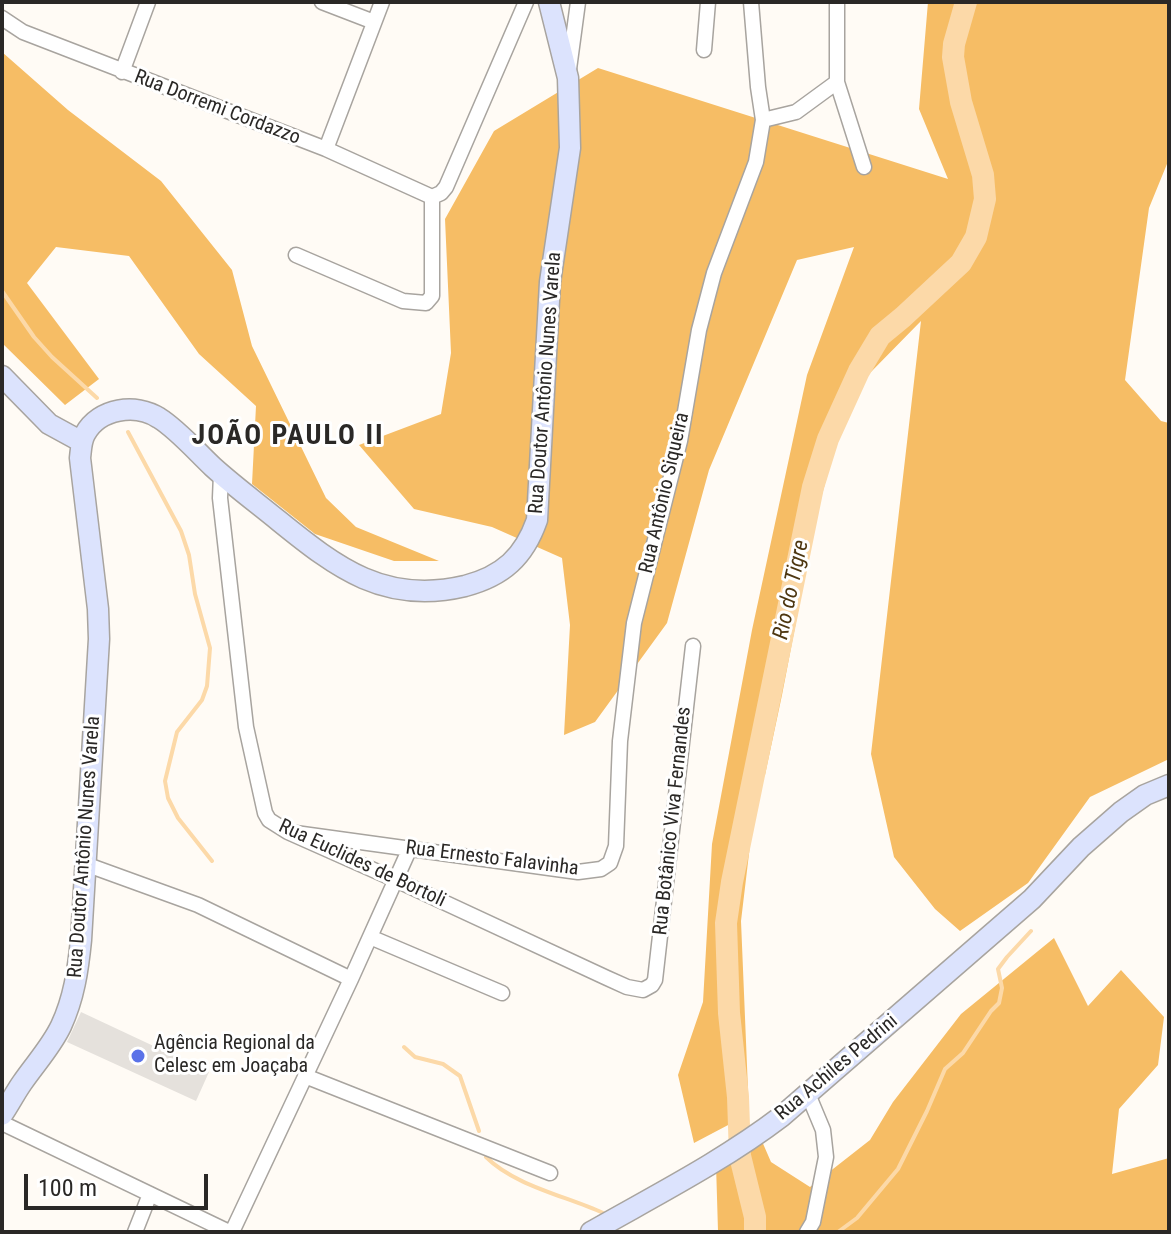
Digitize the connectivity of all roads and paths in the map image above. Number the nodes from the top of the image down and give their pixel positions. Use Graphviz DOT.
graph roads {
  1 [pos="148,2"];
  2 [pos="322,2"];
  3 [pos="382,2"];
  4 [pos="526,2"];
  5 [pos="549,2"];
  6 [pos="578,2"];
  7 [pos="708,2"];
  8 [pos="751,2"];
  9 [pos="837,2"];
  10 [pos="2,18"];
  11 [pos="374,22"];
  12 [pos="704,50"];
  13 [pos="122,72"];
  14 [pos="568,78"];
  15 [pos="837,82"];
  16 [pos="763,120"];
  17 [pos="326,149"];
  18 [pos="864,167"];
  19 [pos="432,197"];
  20 [pos="296,255"];
  21 [pos="2,376"];
  22 [pos="82,442"];
  23 [pos="221,474"];
  24 [pos="693,646"];
  25 [pos="1169,785"];
  26 [pos="288,832"];
  27 [pos="410,848"];
  28 [pos="85,864"];
  29 [pos="601,869"];
  30 [pos="396,880"];
  31 [pos="370,937"];
  32 [pos="351,979"];
  33 [pos="643,990"];
  34 [pos="502,993"];
  35 [pos="305,1076"];
  36 [pos="808,1094"];
  37 [pos="2,1115"];
  38 [pos="2,1123"];
  39 [pos="550,1173"];
  40 [pos="150,1194"];
  41 [pos="135,1232"];
  42 [pos="231,1232"];
  43 [pos="591,1232"];
  44 [pos="807,1232"];
  1 -- 13 [label="street"];
  2 -- 11 [label="street"];
  3 -- 11 [label="street"];
  4 -- 19 [label="street"];
  5 -- 14 [label="street, Rua Doutor Antônio Nunes Varela"];
  6 -- 14 [label="street"];
  7 -- 12 [label="street"];
  8 -- 16 [label="street, Rua Antônio Siqueira"];
  9 -- 15 [label="street"];
  10 -- 13 [label="street, Rua Dorremi Cordazzo"];
  11 -- 17 [label="street"];
  13 -- 17 [label="street, Rua Dorremi Cordazzo"];
  14 -- 23 [label="street, Rua Doutor Antônio Nunes Varela"];
  15 -- 16 [label="street"];
  15 -- 18 [label="street"];
  16 -- 29 [label="street, Rua Antônio Siqueira"];
  17 -- 19 [label="street, Rua Dorremi Cordazzo"];
  19 -- 20 [label="street"];
  21 -- 22 [label="street"];
  22 -- 23 [label="street, Rua Doutor Antônio Nunes Varela"];
  22 -- 28 [label="street, Rua Doutor Antônio Nunes Varela"];
  23 -- 26 [label="street, Rua Euclides de Bortoli"];
  24 -- 33 [label="street, Rua Botânico Viva Fernandes"];
  25 -- 36 [label="street, Rua Achiles Pedrini"];
  26 -- 27 [label="street, Rua Ernesto Falavinha"];
  26 -- 30 [label="street, Rua Euclides de Bortoli"];
  27 -- 29 [label="street, Rua Ernesto Falavinha"];
  27 -- 30 [label="street"];
  28 -- 32 [label="street"];
  28 -- 37 [label="street, Rua Doutor Antônio Nunes Varela"];
  30 -- 31 [label="street"];
  30 -- 33 [label="street, Rua Euclides de Bortoli"];
  31 -- 32 [label="street"];
  31 -- 34 [label="street"];
  32 -- 35 [label="street"];
  35 -- 39 [label="street"];
  35 -- 42 [label="street"];
  36 -- 43 [label="street, Rua Achiles Pedrini"];
  36 -- 44 [label="street"];
  38 -- 40 [label="street"];
  40 -- 41 [label="street"];
  40 -- 42 [label="street"];
}
